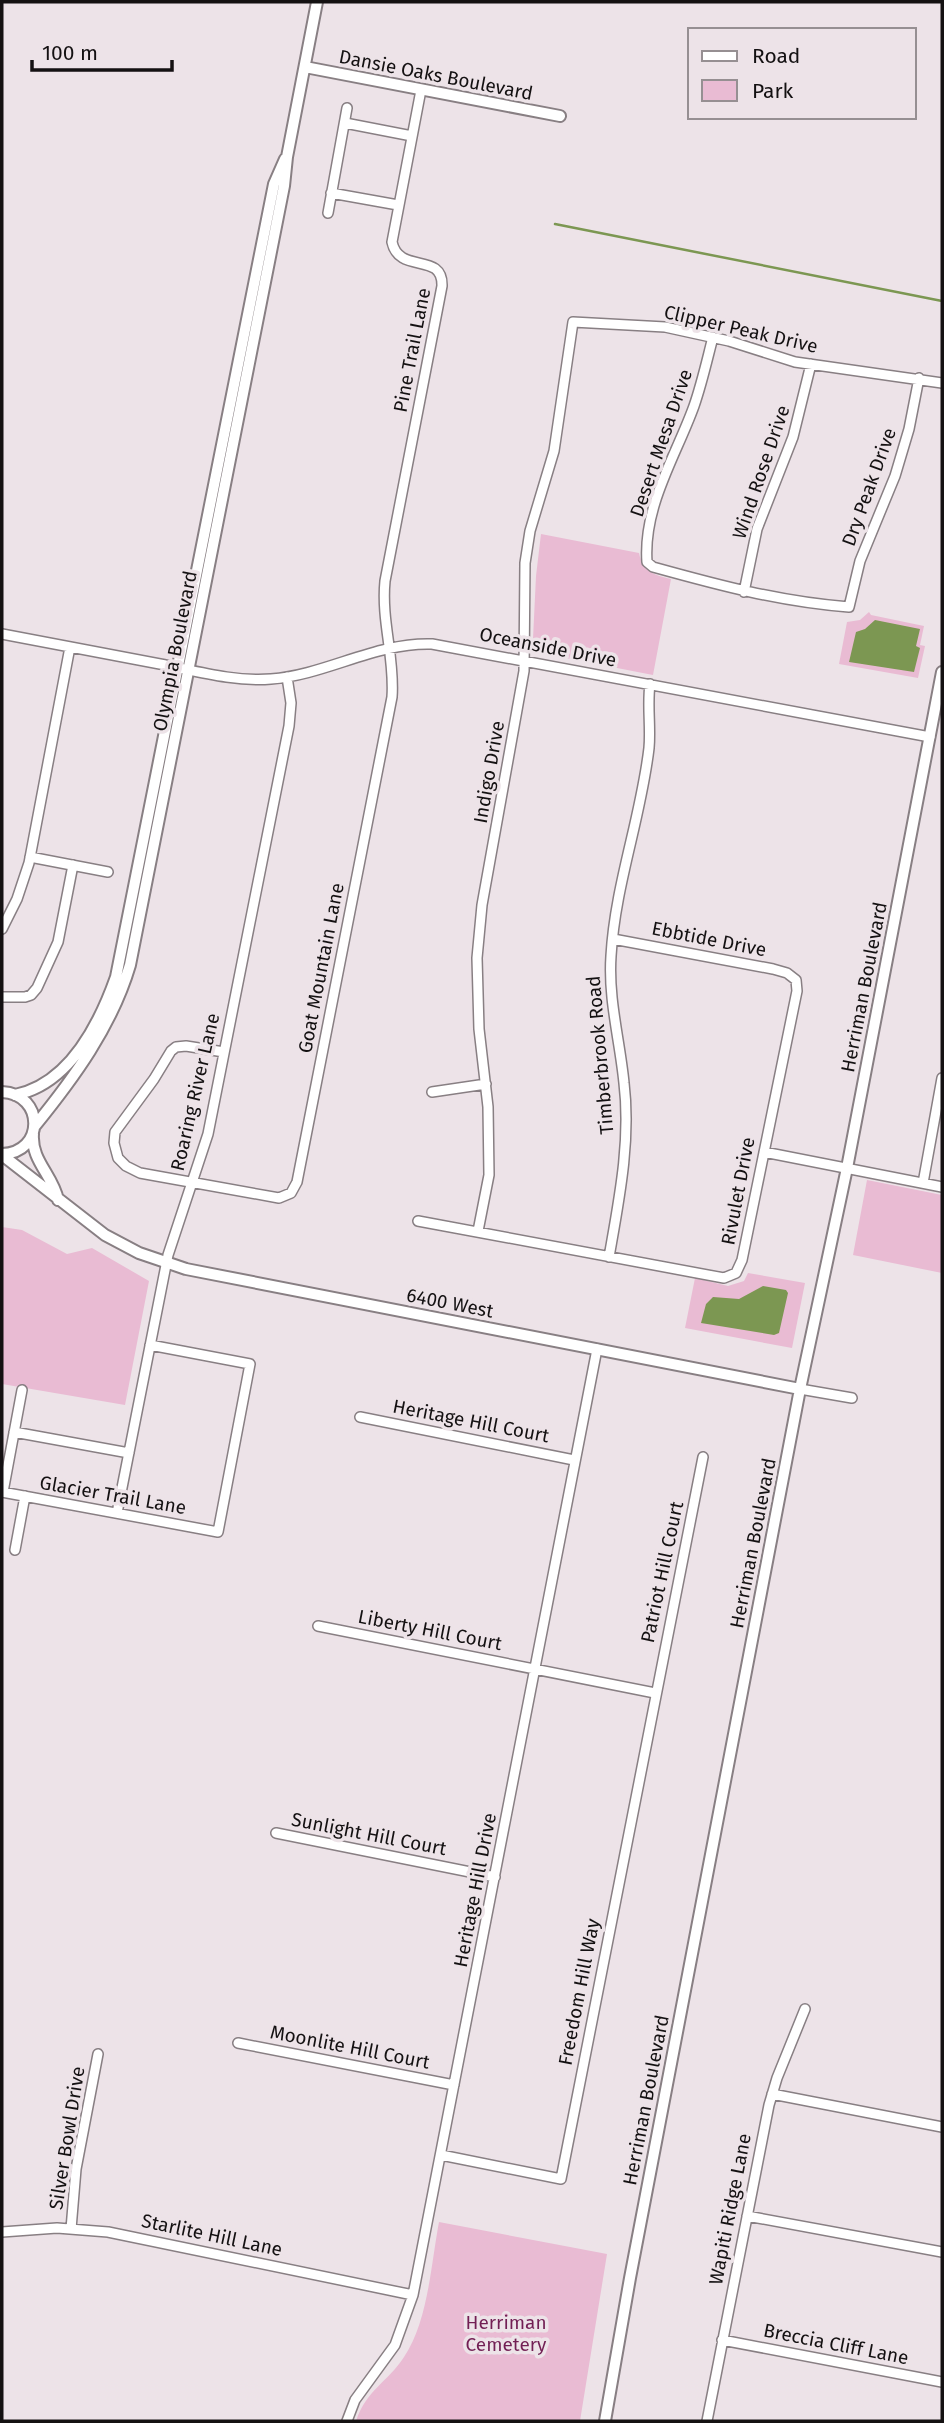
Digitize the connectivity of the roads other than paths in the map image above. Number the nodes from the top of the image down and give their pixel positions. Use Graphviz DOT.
graph roads {
  1 [pos="317,2"];
  2 [pos="305,67"];
  3 [pos="421,90"];
  4 [pos="347,108"];
  5 [pos="560,116"];
  6 [pos="345,123"];
  7 [pos="412,136"];
  8 [pos="331,193"];
  9 [pos="398,205"];
  10 [pos="328,213"];
  11 [pos="573,322"];
  12 [pos="713,337"];
  13 [pos="811,364"];
  14 [pos="919,378"];
  15 [pos="942,383"];
  16 [pos="744,592"];
  17 [pos="849,607"];
  18 [pos="2,634"];
  19 [pos="70,647"];
  20 [pos="389,647"];
  21 [pos="524,661"];
  22 [pos="184,668"];
  23 [pos="942,672"];
  24 [pos="287,677"];
  25 [pos="650,684"];
  26 [pos="930,737"];
  27 [pos="30,858"];
  28 [pos="73,865"];
  29 [pos="108,872"];
  30 [pos="2,929"];
  31 [pos="613,939"];
  32 [pos="796,979"];
  33 [pos="2,997"];
  34 [pos="224,1052"];
  35 [pos="942,1078"];
  36 [pos="485,1084"];
  37 [pos="7,1092"];
  38 [pos="432,1092"];
  39 [pos="941,1095"];
  40 [pos="34,1129"];
  41 [pos="764,1152"];
  42 [pos="2,1154"];
  43 [pos="847,1168"];
  44 [pos="193,1181"];
  45 [pos="922,1183"];
  46 [pos="942,1187"];
  47 [pos="58,1200"];
  48 [pos="418,1221"];
  49 [pos="478,1231"];
  50 [pos="609,1257"];
  51 [pos="166,1263"];
  52 [pos="150,1345"];
  53 [pos="597,1349"];
  54 [pos="800,1389"];
  55 [pos="22,1390"];
  56 [pos="852,1398"];
  57 [pos="360,1418"];
  58 [pos="14,1433"];
  59 [pos="129,1453"];
  60 [pos="703,1457"];
  61 [pos="574,1460"];
  62 [pos="2,1492"];
  63 [pos="25,1496"];
  64 [pos="117,1513"];
  65 [pos="15,1550"];
  66 [pos="318,1626"];
  67 [pos="535,1668"];
  68 [pos="655,1693"];
  69 [pos="276,1833"];
  70 [pos="495,1877"];
  71 [pos="805,2009"];
  72 [pos="238,2043"];
  73 [pos="98,2054"];
  74 [pos="454,2085"];
  75 [pos="772,2094"];
  76 [pos="942,2127"];
  77 [pos="441,2155"];
  78 [pos="747,2216"];
  79 [pos="71,2229"];
  80 [pos="2,2232"];
  81 [pos="942,2252"];
  82 [pos="413,2294"];
  83 [pos="722,2340"];
  84 [pos="942,2382"];
  85 [pos="347,2421"];
  86 [pos="605,2421"];
  87 [pos="706,2421"];
  1 -- 2 [label="street, Olympia Boulevard"];
  2 -- 3 [label="street, Dansie Oaks Boulevard"];
  2 -- 22 [label="street, Olympia Boulevard"];
  3 -- 5 [label="street, Dansie Oaks Boulevard"];
  3 -- 7 [label="street, Pine Trail Lane"];
  4 -- 6 [label="street"];
  6 -- 7 [label="street"];
  6 -- 8 [label="street"];
  7 -- 9 [label="street, Pine Trail Lane"];
  8 -- 9 [label="street"];
  8 -- 10 [label="street"];
  9 -- 20 [label="street, Pine Trail Lane"];
  11 -- 12 [label="street, Clipper Peak Drive"];
  11 -- 21 [label="street, Indigo Drive"];
  12 -- 13 [label="street, Clipper Peak Drive"];
  12 -- 16 [label="street, Desert Mesa Drive"];
  13 -- 14 [label="street, Clipper Peak Drive"];
  13 -- 16 [label="street, Wind Rose Drive"];
  14 -- 15 [label="street, Clipper Peak Drive"];
  14 -- 17 [label="street, Dry Peak Drive"];
  16 -- 17 [label="street, Desert Mesa Drive"];
  18 -- 19 [label="street, Oceanside Drive"];
  19 -- 22 [label="street, Oceanside Drive"];
  19 -- 27 [label="street"];
  20 -- 21 [label="street, Oceanside Drive"];
  20 -- 24 [label="street, Oceanside Drive"];
  20 -- 44 [label="street, Goat Mountain Lane"];
  21 -- 25 [label="street, Oceanside Drive"];
  21 -- 36 [label="street, Indigo Drive"];
  22 -- 24 [label="street, Oceanside Drive"];
  22 -- 37 [label="street, Olympia Boulevard"];
  22 -- 40 [label="street, Olympia Boulevard"];
  23 -- 26 [label="street, Herriman Boulevard"];
  24 -- 34 [label="street, Roaring River Lane"];
  25 -- 26 [label="street, Oceanside Drive"];
  25 -- 31 [label="street, Timberbrook Road"];
  26 -- 43 [label="street, Herriman Boulevard"];
  27 -- 28 [label="street"];
  27 -- 30 [label="street"];
  28 -- 29 [label="street"];
  28 -- 33 [label="street"];
  31 -- 32 [label="street, Ebbtide Drive"];
  31 -- 50 [label="street, Timberbrook Road"];
  32 -- 41 [label="street, Rivulet Drive"];
  34 -- 44 [label="street, Roaring River Lane"];
  34 -- 44 [label="street, Goat Mountain Lane"];
  35 -- 39 [label="street"];
  36 -- 38 [label="street"];
  36 -- 49 [label="street, Indigo Drive"];
  37 -- 40 [label="street, 6400 West"];
  39 -- 45 [label="street"];
  40 -- 42 [label="street, Olympia Boulevard"];
  40 -- 47 [label="street, 6400 West"];
  41 -- 43 [label="street"];
  41 -- 50 [label="street, Rivulet Drive"];
  42 -- 47 [label="street, 6400 West"];
  43 -- 45 [label="street"];
  43 -- 54 [label="street, Herriman Boulevard"];
  44 -- 51 [label="street, Roaring River Lane"];
  45 -- 46 [label="street"];
  47 -- 51 [label="street, 6400 West"];
  48 -- 49 [label="street, Rivulet Drive"];
  49 -- 50 [label="street, Rivulet Drive"];
  51 -- 52 [label="street, Roaring River Lane"];
  51 -- 53 [label="street, 6400 West"];
  52 -- 59 [label="street, Roaring River Lane"];
  52 -- 64 [label="street, Glacier Trail Lane"];
  53 -- 54 [label="street, 6400 West"];
  53 -- 61 [label="street, Heritage Hill Drive"];
  54 -- 56 [label="street, 6400 West"];
  54 -- 86 [label="street, Herriman Boulevard"];
  55 -- 58 [label="street"];
  57 -- 61 [label="street, Heritage Hill Court"];
  58 -- 59 [label="street"];
  58 -- 62 [label="street"];
  59 -- 64 [label="street, Roaring River Lane"];
  60 -- 68 [label="street, Patriot Hill Court"];
  61 -- 67 [label="street, Heritage Hill Drive"];
  62 -- 63 [label="street, Glacier Trail Lane"];
  63 -- 64 [label="street, Glacier Trail Lane"];
  63 -- 65 [label="street"];
  66 -- 67 [label="street, Liberty Hill Court"];
  67 -- 68 [label="street, Liberty Hill Court"];
  67 -- 70 [label="street, Heritage Hill Drive"];
  68 -- 77 [label="street, Freedom Hill Way"];
  69 -- 70 [label="street, Sunlight Hill Court"];
  70 -- 74 [label="street, Heritage Hill Drive"];
  71 -- 75 [label="street, Wapiti Ridge Lane"];
  72 -- 74 [label="street, Moonlite Hill Court"];
  73 -- 79 [label="street, Silver Bowl Drive"];
  74 -- 77 [label="street, Heritage Hill Drive"];
  75 -- 76 [label="street"];
  75 -- 78 [label="street, Wapiti Ridge Lane"];
  77 -- 82 [label="street, Heritage Hill Drive"];
  78 -- 81 [label="street"];
  78 -- 83 [label="street, Wapiti Ridge Lane"];
  79 -- 80 [label="street, Starlite Hill Lane"];
  79 -- 82 [label="street, Starlite Hill Lane"];
  82 -- 85 [label="street, Heritage Hill Drive"];
  83 -- 84 [label="street, Breccia Cliff Lane"];
  83 -- 87 [label="street, Wapiti Ridge Lane"];
}
